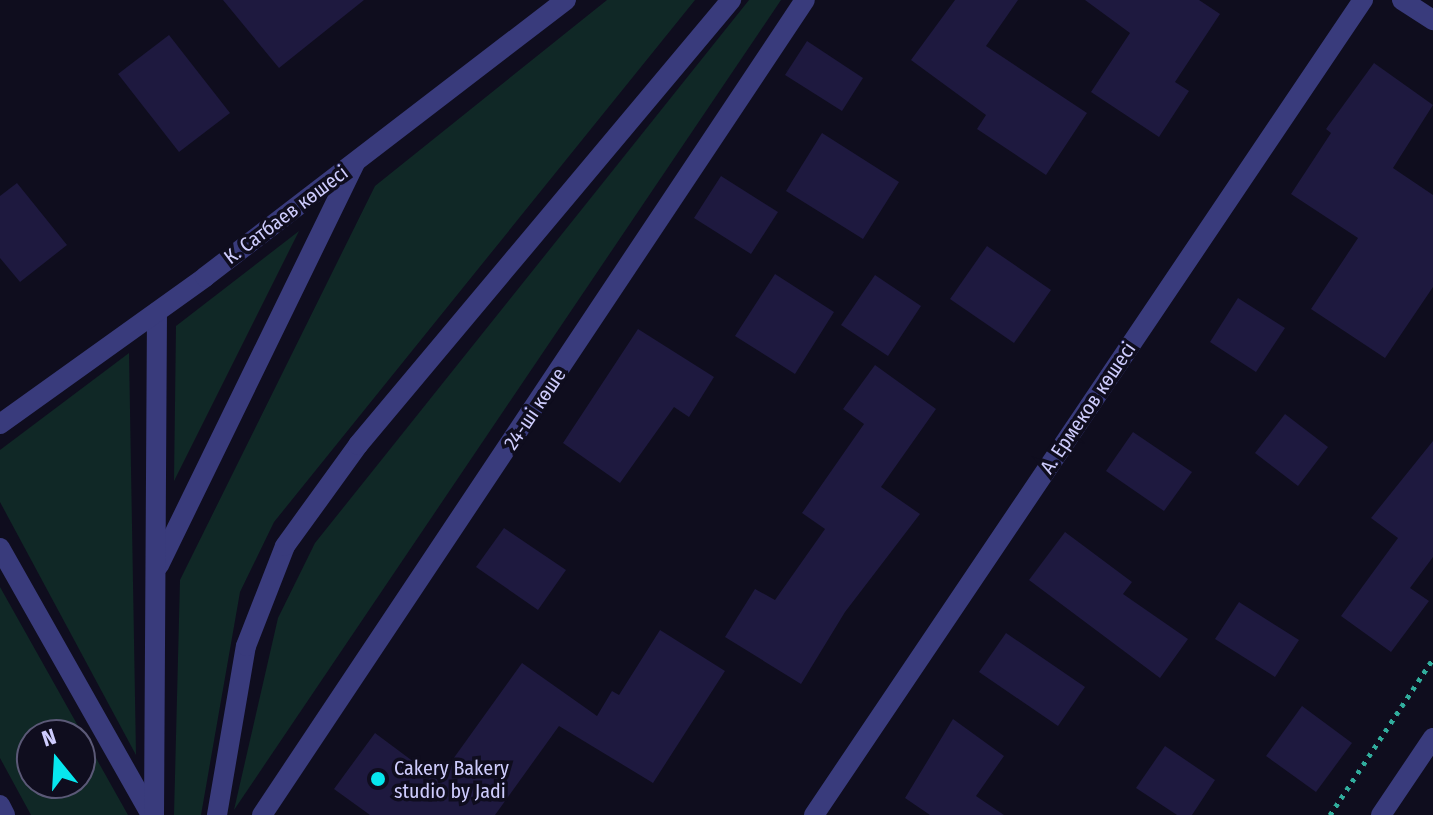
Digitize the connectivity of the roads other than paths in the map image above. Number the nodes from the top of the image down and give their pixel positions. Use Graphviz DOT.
graph roads {
  1 [pos="566,0"];
  2 [pos="731,0"];
  3 [pos="805,0"];
  4 [pos="1363,0"];
  5 [pos="1402,0"];
  6 [pos="1433,20"];
  7 [pos="355,163"];
  8 [pos="157,312"];
  9 [pos="0,424"];
  10 [pos="0,548"];
  11 [pos="155,572"];
  12 [pos="1433,738"];
  13 [pos="0,805"];
  14 [pos="5,815"];
  15 [pos="153,815"];
  16 [pos="217,815"];
  17 [pos="262,815"];
  18 [pos="814,815"];
  19 [pos="1381,815"];
  1 -- 7 [label="street, К. Сатбаев көшесі"];
  2 -- 16 [label="street"];
  3 -- 17 [label="street, 24-ші көше"];
  4 -- 18 [label="street, А. Ермеков көшесі"];
  5 -- 6 [label="street"];
  7 -- 8 [label="street, К. Сатбаев көшесі"];
  7 -- 11 [label="street"];
  8 -- 9 [label="street, К. Сатбаев көшесі"];
  8 -- 11 [label="street"];
  10 -- 15 [label="street"];
  11 -- 15 [label="street"];
  12 -- 19 [label="street"];
  13 -- 14 [label="street"];
}
